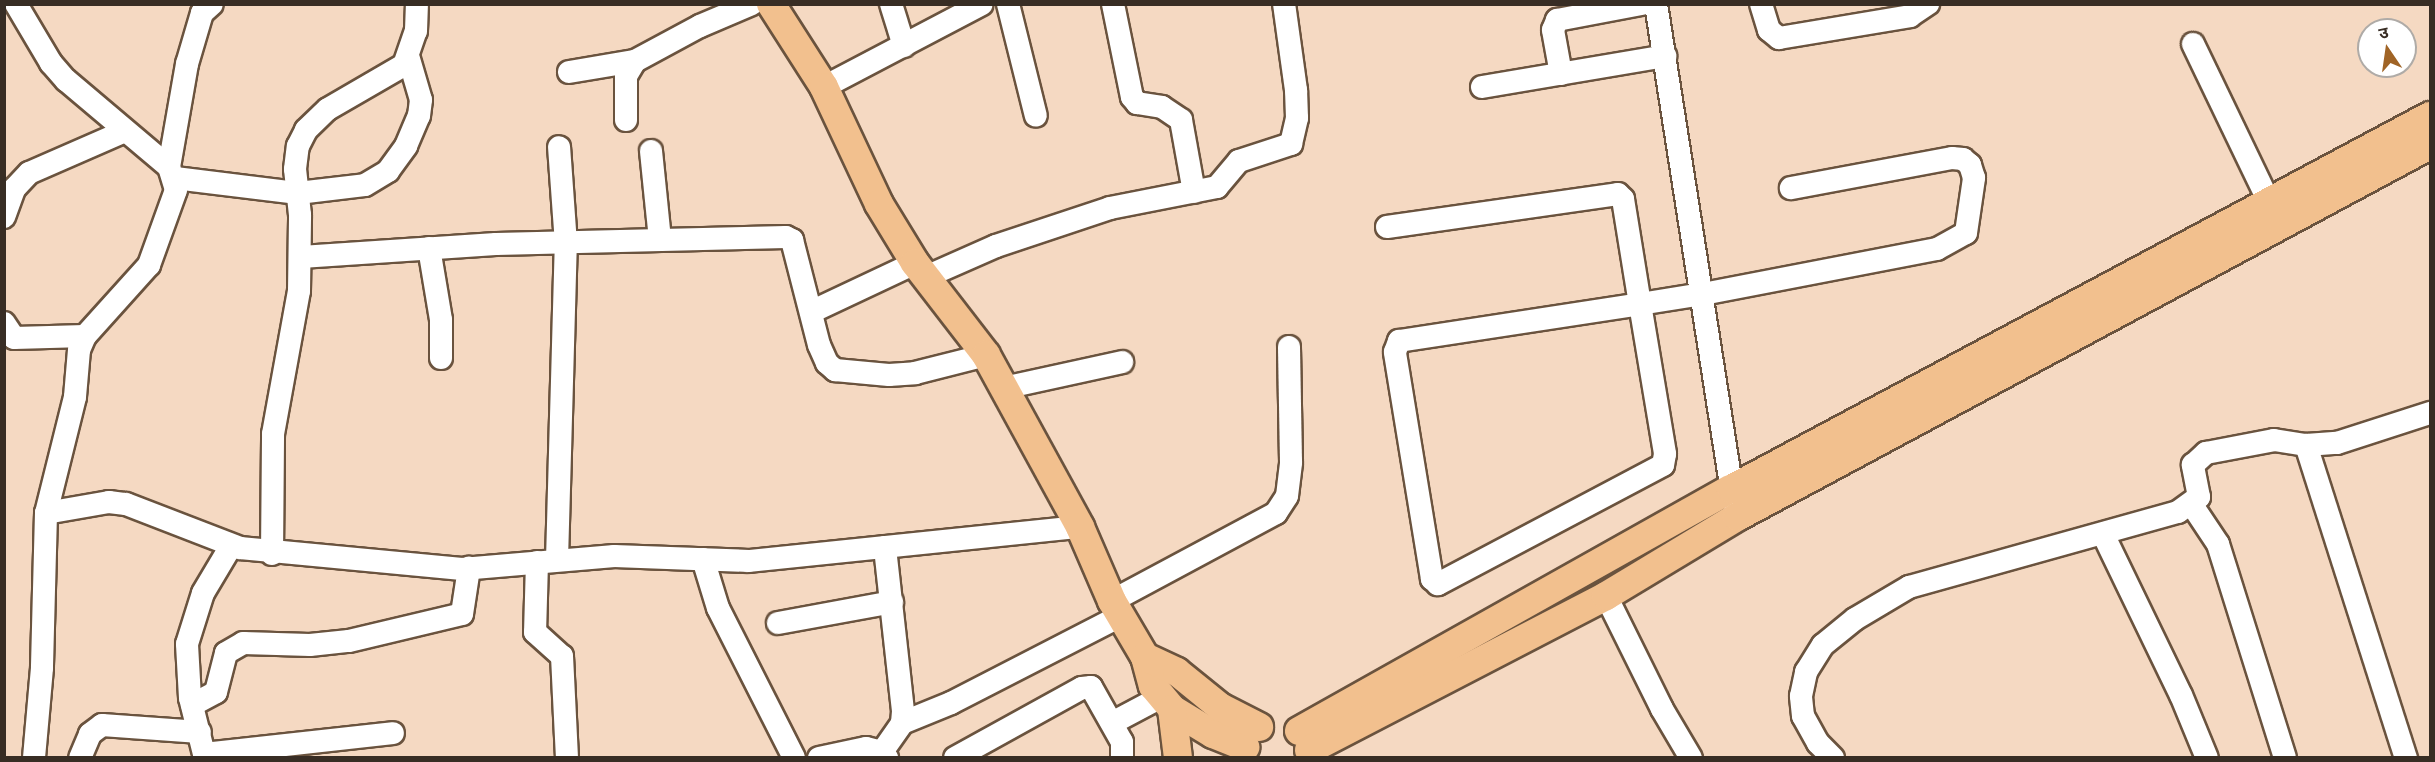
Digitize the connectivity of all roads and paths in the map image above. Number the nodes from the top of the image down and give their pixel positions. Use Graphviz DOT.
graph roads {
  1 [pos="16,4"];
  2 [pos="212,4"];
  3 [pos="417,4"];
  4 [pos="752,4"];
  5 [pos="771,4"];
  6 [pos="891,4"];
  7 [pos="982,4"];
  8 [pos="1008,4"];
  9 [pos="1113,4"];
  10 [pos="1284,4"];
  11 [pos="1642,4"];
  12 [pos="1656,4"];
  13 [pos="1761,4"];
  14 [pos="1928,4"];
  15 [pos="2193,44"];
  16 [pos="904,46"];
  17 [pos="1665,56"];
  18 [pos="409,59"];
  19 [pos="635,62"];
  20 [pos="569,72"];
  21 [pos="1561,74"];
  22 [pos="824,87"];
  23 [pos="1482,87"];
  24 [pos="1036,116"];
  25 [pos="2430,116"];
  26 [pos="626,120"];
  27 [pos="125,131"];
  28 [pos="2430,145"];
  29 [pos="559,147"];
  30 [pos="651,150"];
  31 [pos="172,172"];
  32 [pos="1791,188"];
  33 [pos="1194,192"];
  34 [pos="298,193"];
  35 [pos="2270,204"];
  36 [pos="4,217"];
  37 [pos="1387,227"];
  38 [pos="660,240"];
  39 [pos="567,244"];
  40 [pos="429,248"];
  41 [pos="300,256"];
  42 [pos="922,270"];
  43 [pos="1703,294"];
  44 [pos="1640,304"];
  45 [pos="810,312"];
  46 [pos="4,323"];
  47 [pos="85,336"];
  48 [pos="1288,347"];
  49 [pos="986,355"];
  50 [pos="441,358"];
  51 [pos="1122,362"];
  52 [pos="1004,388"];
  53 [pos="2430,413"];
  54 [pos="2306,445"];
  55 [pos="1731,489"];
  56 [pos="2192,506"];
  57 [pos="46,513"];
  58 [pos="1737,518"];
  59 [pos="1080,527"];
  60 [pos="2103,534"];
  61 [pos="231,546"];
  62 [pos="885,547"];
  63 [pos="272,554"];
  64 [pos="703,559"];
  65 [pos="547,561"];
  66 [pos="469,568"];
  67 [pos="1606,596"];
  68 [pos="892,602"];
  69 [pos="1116,608"];
  70 [pos="778,622"];
  71 [pos="1145,657"];
  72 [pos="1167,703"];
  73 [pos="192,705"];
  74 [pos="902,723"];
  75 [pos="1112,723"];
  76 [pos="393,733"];
  77 [pos="1250,744"];
  78 [pos="1305,746"];
  79 [pos="203,748"];
  80 [pos="884,755"];
  81 [pos="34,758"];
  82 [pos="80,758"];
  83 [pos="567,758"];
  84 [pos="794,758"];
  85 [pos="819,758"];
  86 [pos="954,758"];
  87 [pos="1122,758"];
  88 [pos="1178,758"];
  89 [pos="1691,758"];
  90 [pos="1833,758"];
  91 [pos="2207,758"];
  92 [pos="2285,758"];
  93 [pos="2406,758"];
  1 -- 27 [label="street"];
  2 -- 31 [label="street"];
  3 -- 18 [label="street"];
  4 -- 19 [label="street"];
  5 -- 22 [label="main road"];
  6 -- 16 [label="street"];
  7 -- 16 [label="street"];
  8 -- 24 [label="street"];
  9 -- 33 [label="street"];
  10 -- 33 [label="street"];
  11 -- 21 [label="street"];
  12 -- 17 [label="street"];
  13 -- 14 [label="street"];
  15 -- 35 [label="street"];
  16 -- 22 [label="street"];
  17 -- 21 [label="street"];
  17 -- 43 [label="street"];
  18 -- 34 [label="street"];
  18 -- 34 [label="street"];
  19 -- 20 [label="street"];
  19 -- 26 [label="street"];
  21 -- 23 [label="street"];
  22 -- 42 [label="main road"];
  25 -- 35 [label="main road"];
  27 -- 31 [label="street"];
  27 -- 36 [label="street"];
  28 -- 58 [label="main road"];
  29 -- 39 [label="street"];
  30 -- 38 [label="street"];
  31 -- 34 [label="street"];
  31 -- 47 [label="street"];
  32 -- 43 [label="street"];
  33 -- 42 [label="street"];
  34 -- 41 [label="street"];
  35 -- 55 [label="main road"];
  37 -- 44 [label="street"];
  38 -- 39 [label="street"];
  38 -- 45 [label="street"];
  39 -- 40 [label="street"];
  39 -- 65 [label="street"];
  40 -- 41 [label="street"];
  40 -- 50 [label="street"];
  41 -- 63 [label="street"];
  42 -- 45 [label="street"];
  42 -- 49 [label="main road"];
  43 -- 44 [label="street"];
  43 -- 55 [label="street"];
  44 -- 44 [label="street"];
  45 -- 49 [label="street"];
  46 -- 47 [label="street"];
  47 -- 57 [label="street"];
  48 -- 69 [label="street"];
  49 -- 52 [label="main road"];
  51 -- 52 [label="street"];
  52 -- 59 [label="main road"];
  53 -- 54 [label="street"];
  54 -- 56 [label="street"];
  54 -- 93 [label="street"];
  55 -- 58 [label="street"];
  55 -- 78 [label="main road"];
  56 -- 60 [label="street"];
  56 -- 92 [label="street"];
  57 -- 61 [label="street"];
  57 -- 81 [label="street"];
  58 -- 67 [label="main road"];
  59 -- 62 [label="street"];
  59 -- 69 [label="main road"];
  60 -- 90 [label="street"];
  60 -- 91 [label="street"];
  61 -- 63 [label="street"];
  61 -- 73 [label="street"];
  62 -- 64 [label="street"];
  62 -- 68 [label="street"];
  63 -- 66 [label="street"];
  64 -- 65 [label="street"];
  64 -- 84 [label="street"];
  65 -- 66 [label="street"];
  65 -- 83 [label="street"];
  66 -- 73 [label="street"];
  67 -- 78 [label="main road"];
  67 -- 89 [label="street"];
  68 -- 70 [label="street"];
  68 -- 74 [label="street"];
  69 -- 71 [label="main road"];
  69 -- 74 [label="street"];
  71 -- 72 [label="main road"];
  71 -- 77 [label="main road"];
  72 -- 75 [label="street"];
  72 -- 77 [label="main road"];
  72 -- 88 [label="main road"];
  73 -- 79 [label="street"];
  74 -- 80 [label="street"];
  75 -- 86 [label="street"];
  75 -- 87 [label="street"];
  76 -- 79 [label="street"];
  77 -- 78 [label="main road"];
  79 -- 82 [label="street"];
  80 -- 85 [label="street"];
}
